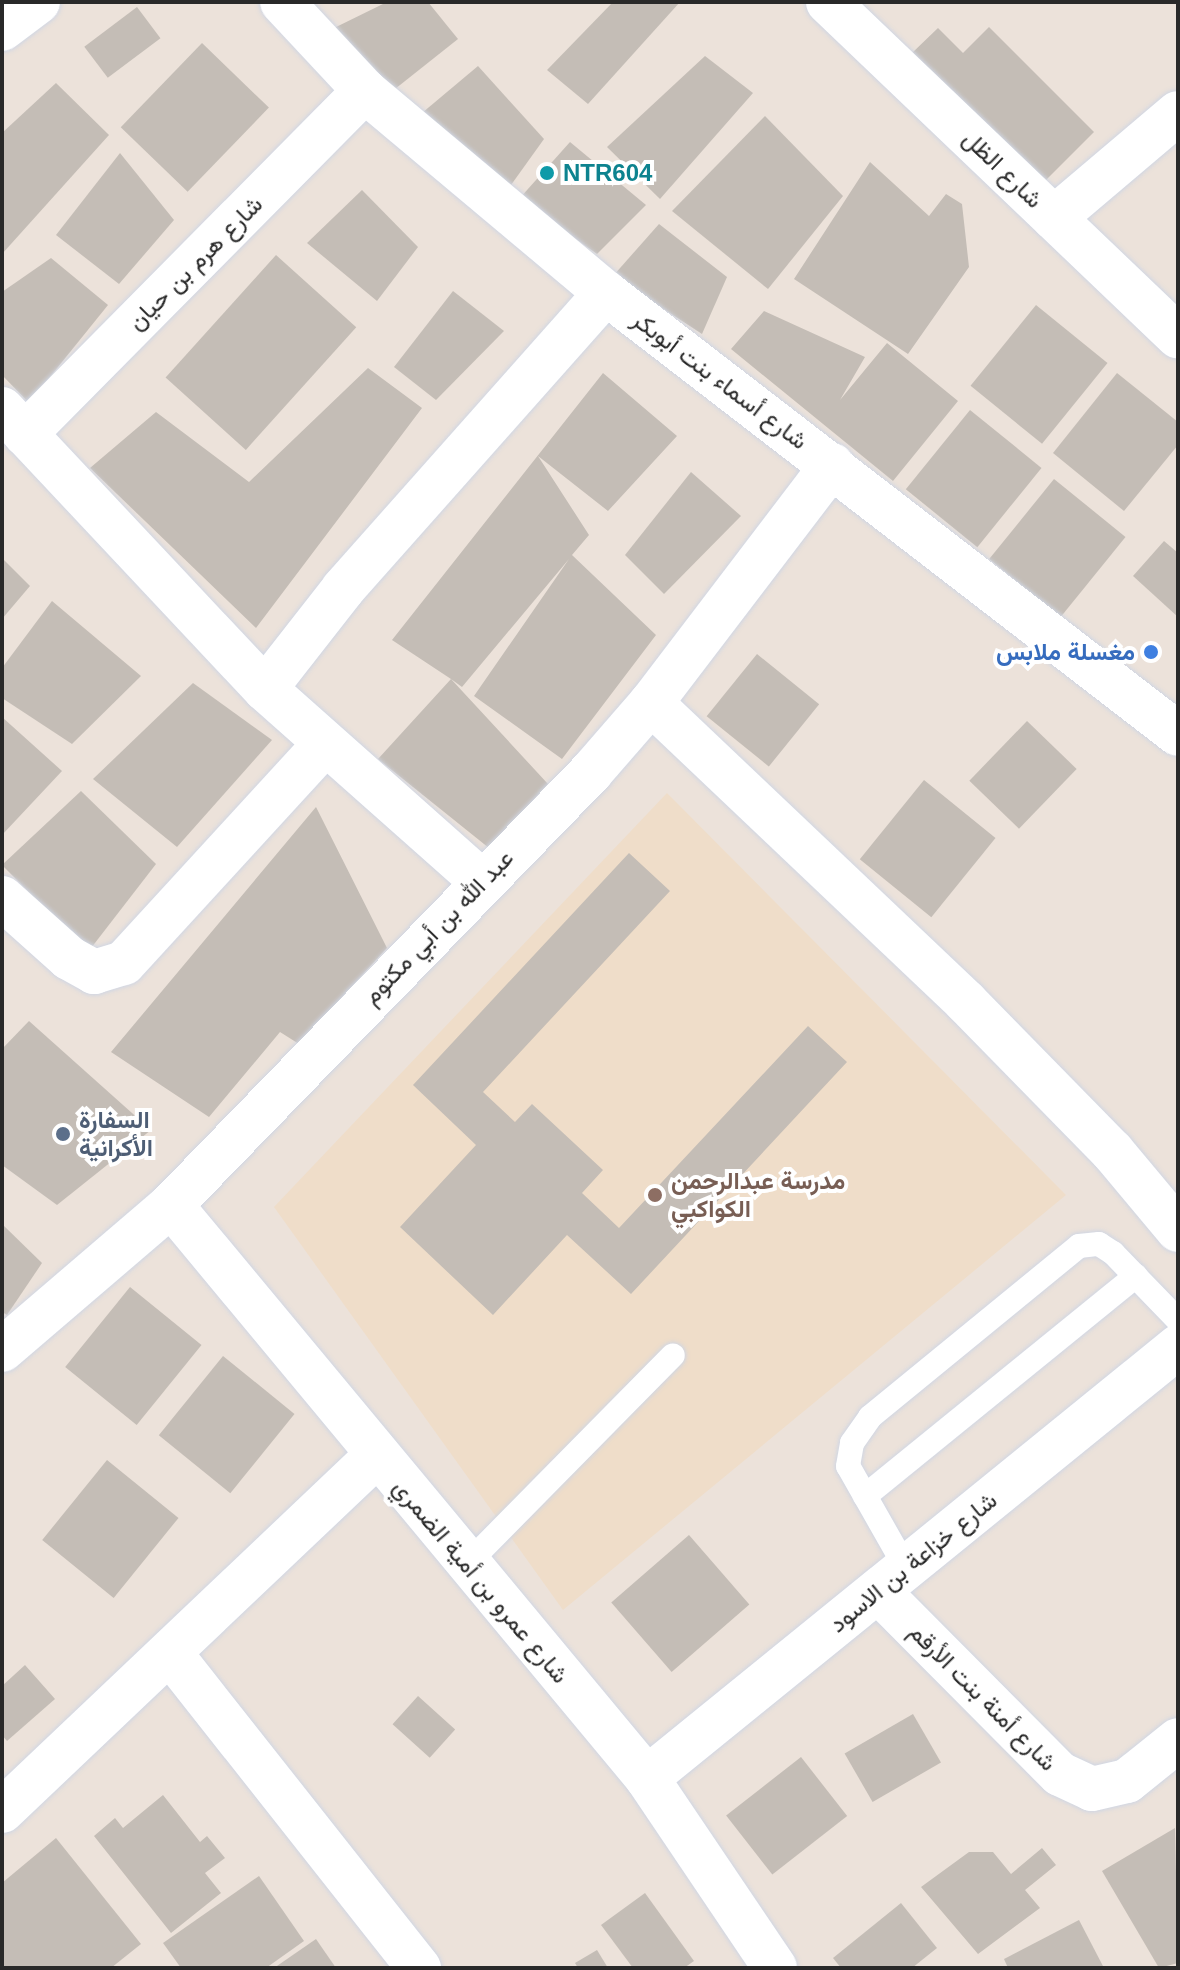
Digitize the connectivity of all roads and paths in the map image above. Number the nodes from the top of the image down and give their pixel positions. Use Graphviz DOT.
graph roads {
  1 [pos="38,2"];
  2 [pos="282,2"];
  3 [pos="828,2"];
  4 [pos="2,29"];
  5 [pos="365,91"];
  6 [pos="1178,113"];
  7 [pos="1054,218"];
  8 [pos="606,293"];
  9 [pos="1178,337"];
  10 [pos="14,422"];
  11 [pos="832,465"];
  12 [pos="265,689"];
  13 [pos="651,703"];
  14 [pos="1172,716"];
  15 [pos="325,744"];
  16 [pos="481,881"];
  17 [pos="2,898"];
  18 [pos="171,1205"];
  19 [pos="1178,1230"];
  20 [pos="1136,1276"];
  21 [pos="1178,1320"];
  22 [pos="4,1345"];
  23 [pos="1178,1347"];
  24 [pos="673,1355"];
  25 [pos="376,1456"];
  26 [pos="865,1496"];
  27 [pos="467,1564"];
  28 [pos="892,1579"];
  29 [pos="170,1653"];
  30 [pos="1178,1740"];
  31 [pos="647,1778"];
  32 [pos="2,1811"];
  33 [pos="419,1968"];
  34 [pos="775,1968"];
  1 -- 4 [label="street"];
  2 -- 5 [label="street, شارع أسماء بنت أبوبكر"];
  3 -- 7 [label="street, شارع الظل"];
  5 -- 8 [label="street, شارع أسماء بنت أبوبكر"];
  5 -- 10 [label="street, شارع هرم بن حيان"];
  6 -- 7 [label="street"];
  7 -- 9 [label="street, شارع الظل"];
  8 -- 11 [label="street, شارع أسماء بنت أبوبكر"];
  8 -- 12 [label="street"];
  10 -- 12 [label="street"];
  11 -- 13 [label="street, عبد الله بن أبي مكتوم"];
  11 -- 14 [label="street, شارع أسماء بنت أبوبكر"];
  12 -- 15 [label="street"];
  13 -- 16 [label="street, عبد الله بن أبي مكتوم"];
  13 -- 19 [label="street"];
  15 -- 16 [label="street"];
  15 -- 17 [label="street"];
  16 -- 18 [label="street, عبد الله بن أبي مكتوم"];
  18 -- 22 [label="street, عبد الله بن أبي مكتوم"];
  18 -- 25 [label="street, شارع عمرو بن أمية الضمري"];
  20 -- 21 [label="lane"];
  20 -- 26 [label="lane"];
  20 -- 26 [label="lane"];
  23 -- 28 [label="street, شارع خزاعة بن الاسود"];
  24 -- 27 [label="lane"];
  25 -- 27 [label="street, شارع عمرو بن أمية الضمري"];
  25 -- 29 [label="street"];
  26 -- 28 [label="lane"];
  27 -- 31 [label="street, شارع عمرو بن أمية الضمري"];
  28 -- 30 [label="street, شارع أمنة بنت الأرقم"];
  28 -- 31 [label="street, شارع خزاعة بن الاسود"];
  29 -- 32 [label="street"];
  29 -- 33 [label="street"];
  31 -- 34 [label="street, شارع عمرو بن أمية الضمري"];
}
